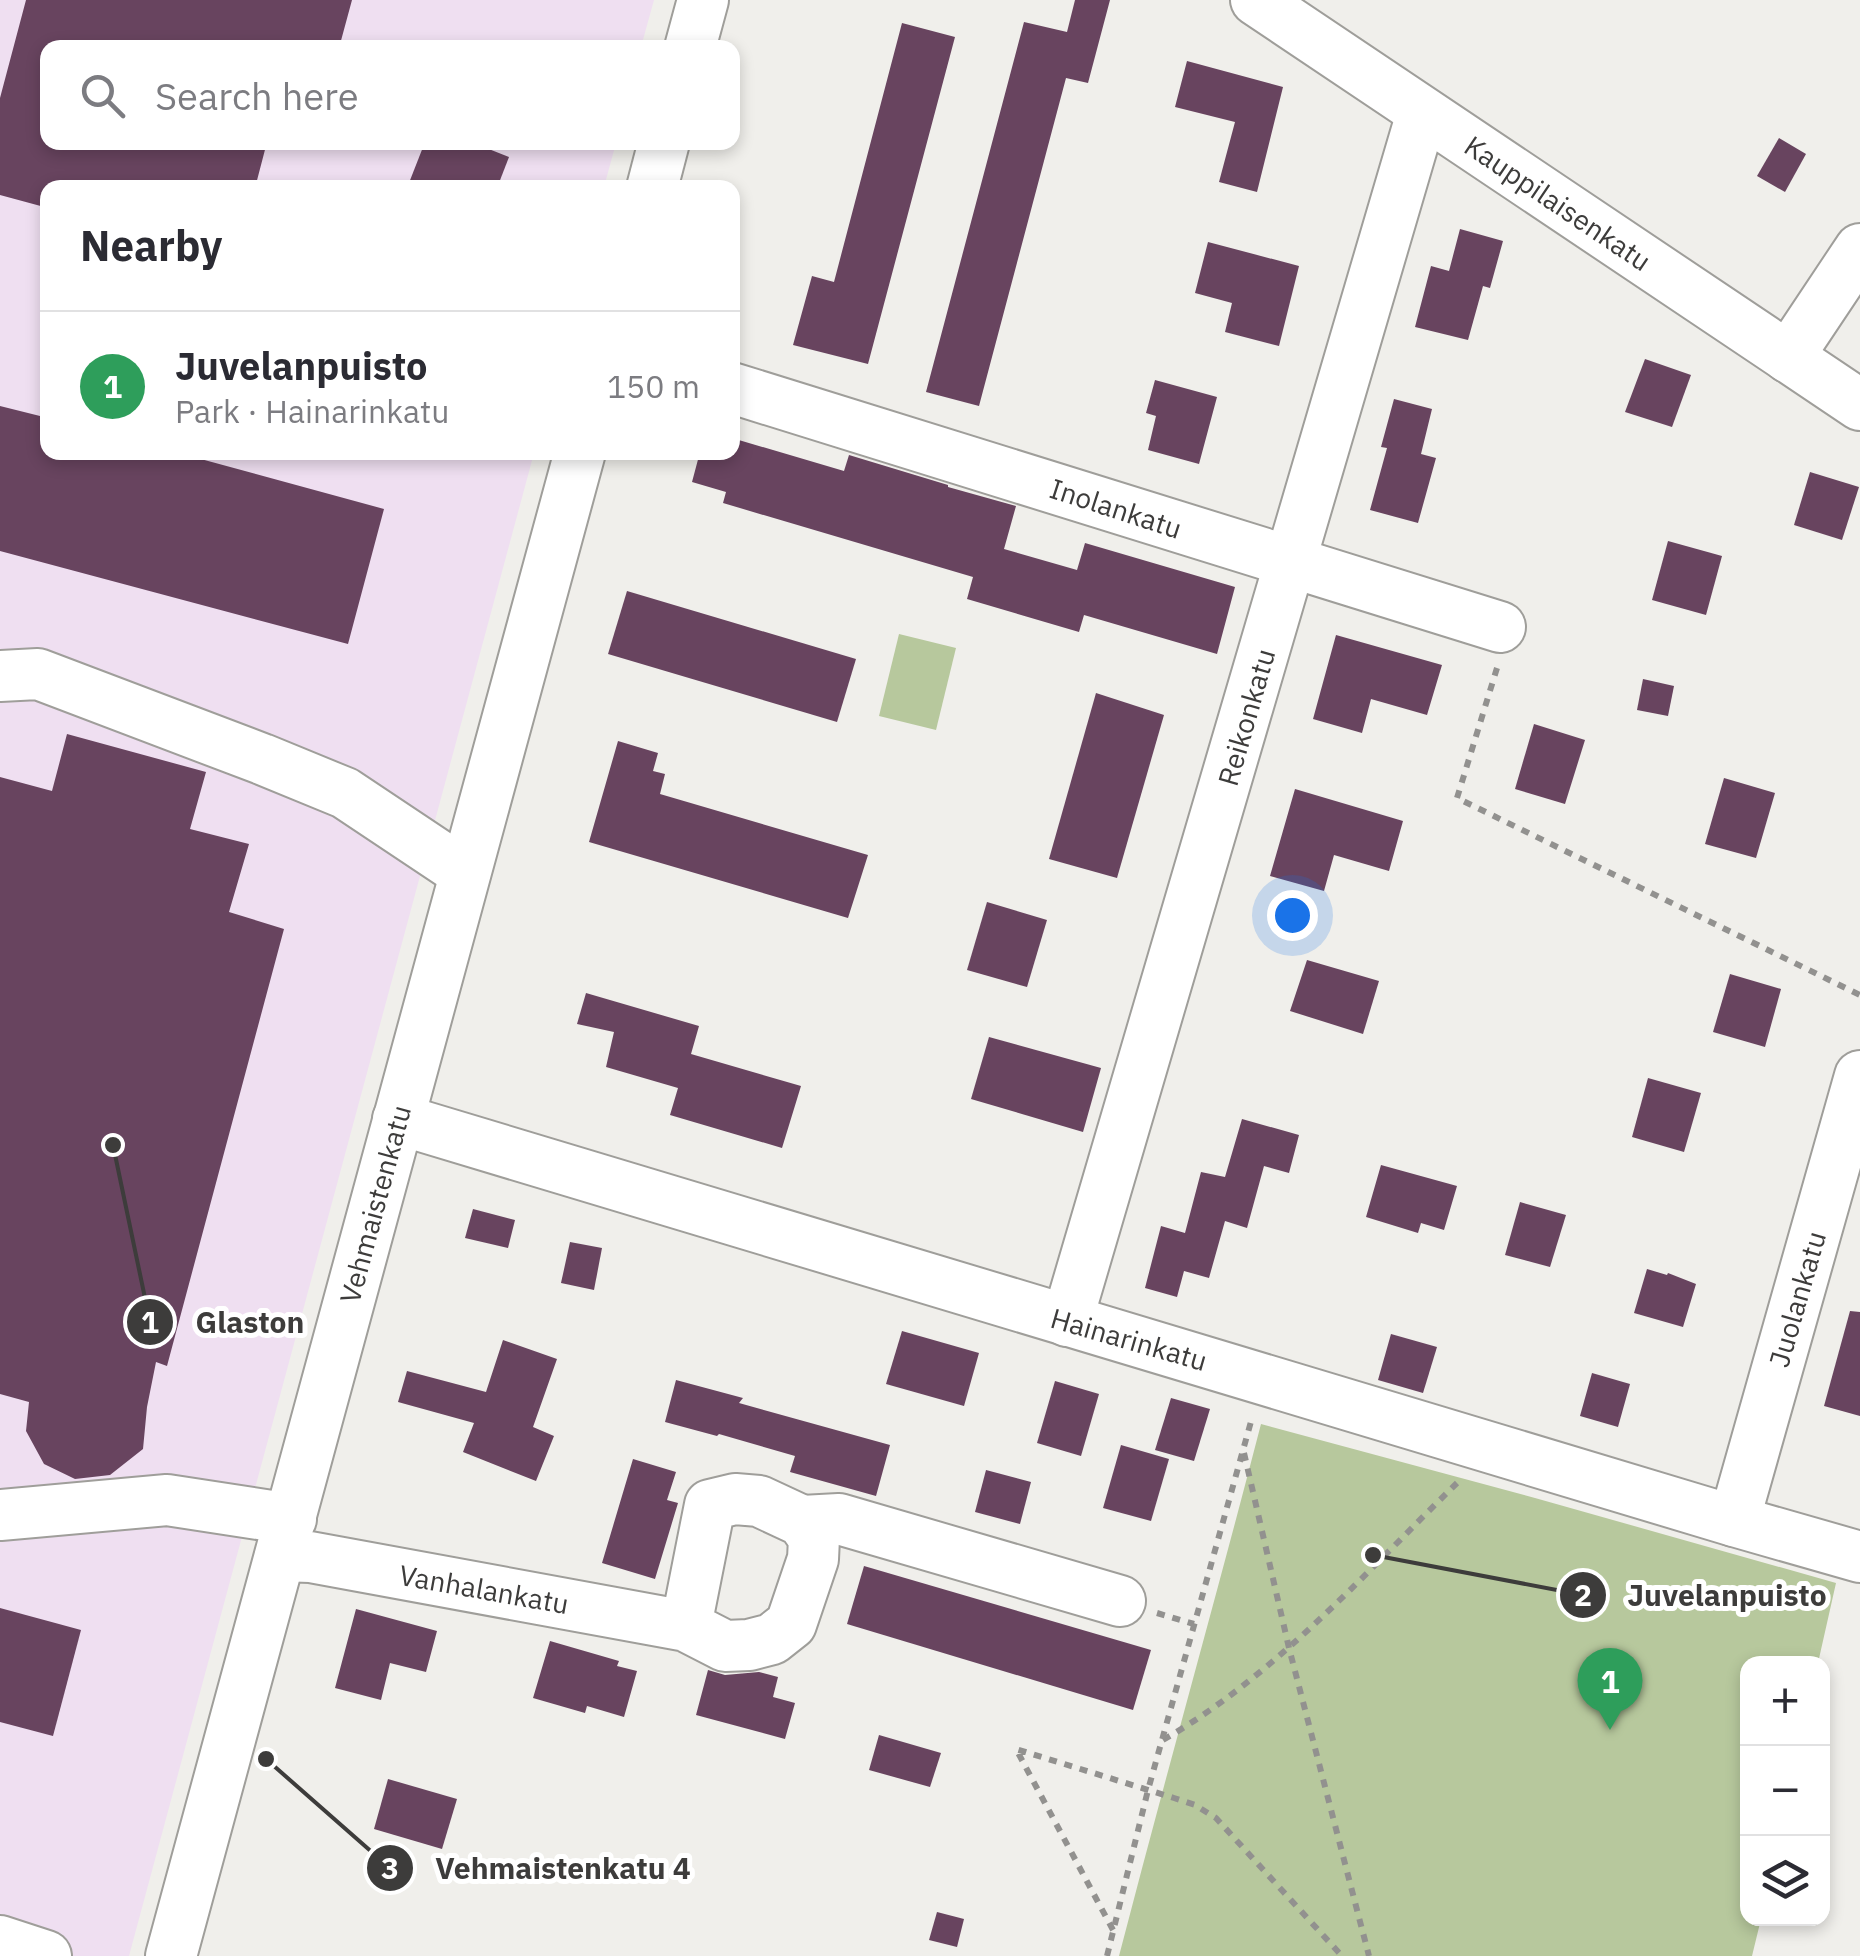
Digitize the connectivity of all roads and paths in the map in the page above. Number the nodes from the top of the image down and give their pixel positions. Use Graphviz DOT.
graph roads {
  1 [pos="703,0"];
  2 [pos="1256,0"];
  3 [pos="692,40"];
  4 [pos="1422,113"];
  5 [pos="662,150"];
  6 [pos="654,180"];
  7 [pos="1860,249"];
  8 [pos="1788,356"];
  9 [pos="740,391"];
  10 [pos="1860,405"];
  11 [pos="578,460"];
  12 [pos="1292,564"];
  13 [pos="1500,627"];
  14 [pos="0,676"];
  15 [pos="465,873"];
  16 [pos="1860,995"];
  17 [pos="1860,1076"];
  18 [pos="398,1119"];
  19 [pos="1068,1321"];
  20 [pos="1264,1378"];
  21 [pos="1494,1447"];
  22 [pos="1243,1448"];
  23 [pos="0,1515"];
  24 [pos="802,1521"];
  25 [pos="1734,1521"];
  26 [pos="286,1538"];
  27 [pos="1860,1557"];
  28 [pos="1120,1601"];
  29 [pos="686,1626"];
  30 [pos="1289,1648"];
  31 [pos="1163,1740"];
  32 [pos="1148,1790"];
  33 [pos="1113,1930"];
  34 [pos="0,1941"];
  35 [pos="46,1956"];
  36 [pos="171,1956"];
  37 [pos="1107,1956"];
  38 [pos="1342,1956"];
  39 [pos="1369,1956"];
  1 -- 3 [label="street"];
  2 -- 4 [label="street, Kauppilaisenkatu"];
  4 -- 8 [label="street, Kauppilaisenkatu"];
  4 -- 12 [label="street, Reikonkatu"];
  5 -- 6 [label="street"];
  7 -- 8 [label="street"];
  8 -- 10 [label="street, Kauppilaisenkatu"];
  9 -- 12 [label="street, Inolankatu"];
  11 -- 15 [label="street, Vehmaistenkatu"];
  12 -- 13 [label="street, Inolankatu"];
  12 -- 19 [label="street, Reikonkatu"];
  13 -- 16 [label="path"];
  14 -- 15 [label="street"];
  15 -- 18 [label="street, Vehmaistenkatu"];
  17 -- 25 [label="street, Juolankatu"];
  18 -- 19 [label="street, Hainarinkatu"];
  18 -- 26 [label="street, Vehmaistenkatu"];
  19 -- 20 [label="street, Hainarinkatu"];
  20 -- 21 [label="street, Hainarinkatu"];
  20 -- 22 [label="path"];
  21 -- 25 [label="street, Hainarinkatu"];
  21 -- 30 [label="path"];
  22 -- 30 [label="path"];
  22 -- 31 [label="path"];
  23 -- 26 [label="street, Vanhalankatu"];
  24 -- 28 [label="street"];
  24 -- 29 [label="street"];
  24 -- 29 [label="street, Vanhalankatu"];
  25 -- 27 [label="street, Hainarinkatu"];
  26 -- 29 [label="street, Vanhalankatu"];
  26 -- 36 [label="street, Vehmaistenkatu"];
  30 -- 31 [label="path"];
  30 -- 39 [label="path"];
  31 -- 32 [label="path"];
  32 -- 33 [label="path"];
  32 -- 33 [label="path"];
  32 -- 38 [label="path"];
  33 -- 37 [label="path"];
  34 -- 35 [label="street"];
}
